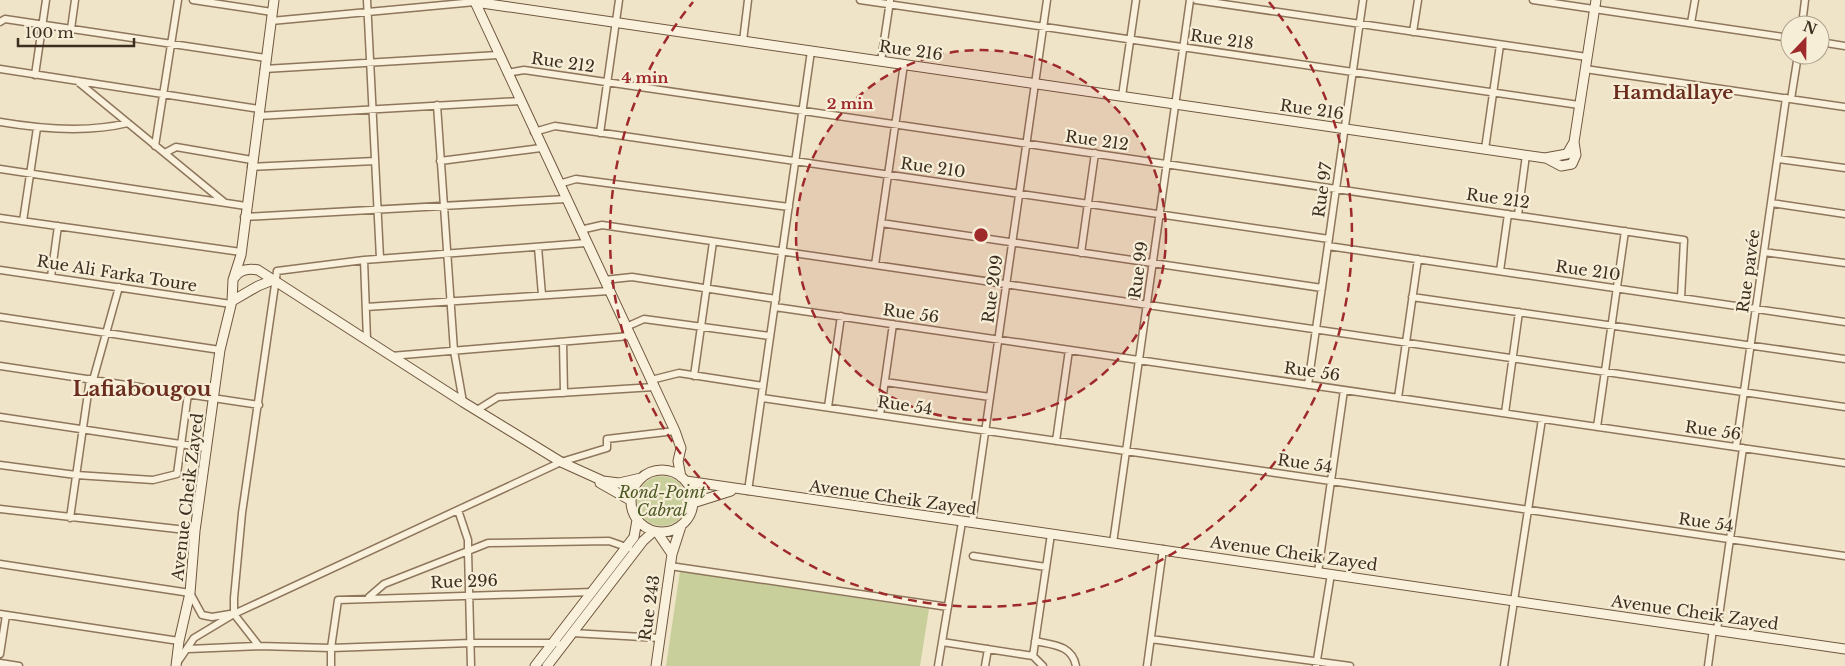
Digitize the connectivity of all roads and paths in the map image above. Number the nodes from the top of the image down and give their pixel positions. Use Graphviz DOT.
graph roads {
  1 [pos="46,0"];
  2 [pos="75,0"];
  3 [pos="178,0"];
  4 [pos="193,0"];
  5 [pos="274,0"];
  6 [pos="367,0"];
  7 [pos="619,0"];
  8 [pos="748,0"];
  9 [pos="860,0"];
  10 [pos="1047,0"];
  11 [pos="1136,0"];
  12 [pos="1190,0"];
  13 [pos="1196,0"];
  14 [pos="1363,0"];
  15 [pos="1418,0"];
  16 [pos="1533,0"];
  17 [pos="1695,0"];
  18 [pos="1806,0"];
  19 [pos="475,1"];
  20 [pos="890,2"];
  21 [pos="1595,4"];
  22 [pos="367,12"];
  23 [pos="1804,15"];
  24 [pos="271,16"];
  25 [pos="0,22"];
  26 [pos="616,22"];
  27 [pos="1691,23"];
  28 [pos="1360,24"];
  29 [pos="42,25"];
  30 [pos="1043,27"];
  31 [pos="71,29"];
  32 [pos="1413,32"];
  33 [pos="1780,36"];
  34 [pos="1131,40"];
  35 [pos="743,41"];
  36 [pos="171,44"];
  37 [pos="1830,44"];
  38 [pos="1500,45"];
  39 [pos="1845,46"];
  40 [pos="1184,47"];
  41 [pos="811,51"];
  42 [pos="498,55"];
  43 [pos="1587,57"];
  44 [pos="266,58"];
  45 [pos="882,61"];
  46 [pos="370,63"];
  47 [pos="904,64"];
  48 [pos="1796,65"];
  49 [pos="1585,68"];
  50 [pos="0,69"];
  51 [pos="264,69"];
  52 [pos="1353,72"];
  53 [pos="507,73"];
  54 [pos="35,75"];
  55 [pos="77,81"];
  56 [pos="608,82"];
  57 [pos="1035,84"];
  58 [pos="1493,92"];
  59 [pos="163,94"];
  60 [pos="1122,96"];
  61 [pos="1789,98"];
  62 [pos="520,101"];
  63 [pos="1176,104"];
  64 [pos="437,105"];
  65 [pos="1579,105"];
  66 [pos="1845,107"];
  67 [pos="372,109"];
  68 [pos="803,110"];
  69 [pos="258,112"];
  70 [pos="0,122"];
  71 [pos="128,123"];
  72 [pos="895,124"];
  73 [pos="37,128"];
  74 [pos="1345,129"];
  75 [pos="534,132"];
  76 [pos="600,132"];
  77 [pos="1027,143"];
  78 [pos="155,146"];
  79 [pos="541,148"];
  80 [pos="1485,149"];
  81 [pos="164,153"];
  82 [pos="1095,153"];
  83 [pos="1526,155"];
  84 [pos="1778,158"];
  85 [pos="440,160"];
  86 [pos="375,161"];
  87 [pos="796,161"];
  88 [pos="251,164"];
  89 [pos="1167,164"];
  90 [pos="1845,168"];
  91 [pos="0,169"];
  92 [pos="30,174"];
  93 [pos="888,175"];
  94 [pos="558,184"];
  95 [pos="1336,189"];
  96 [pos="1019,194"];
  97 [pos="566,199"];
  98 [pos="225,202"];
  99 [pos="1771,203"];
  100 [pos="1088,204"];
  101 [pos="443,205"];
  102 [pos="246,206"];
  103 [pos="378,208"];
  104 [pos="789,208"];
  105 [pos="1160,214"];
  106 [pos="1508,214"];
  107 [pos="1845,214"];
  108 [pos="1518,215"];
  109 [pos="244,217"];
  110 [pos="0,218"];
  111 [pos="23,221"];
  112 [pos="881,223"];
  113 [pos="58,226"];
  114 [pos="580,230"];
  115 [pos="1625,231"];
  116 [pos="714,242"];
  117 [pos="1012,242"];
  118 [pos="586,243"];
  119 [pos="1328,243"];
  120 [pos="538,246"];
  121 [pos="782,252"];
  122 [pos="1081,252"];
  123 [pos="1764,252"];
  124 [pos="241,254"];
  125 [pos="446,254"];
  126 [pos="380,258"];
  127 [pos="1418,259"];
  128 [pos="364,260"];
  129 [pos="1153,263"];
  130 [pos="1845,264"];
  131 [pos="875,265"];
  132 [pos="0,270"];
  133 [pos="259,271"];
  134 [pos="1500,271"];
  135 [pos="51,277"];
  136 [pos="604,280"];
  137 [pos="274,281"];
  138 [pos="232,282"];
  139 [pos="1006,284"];
  140 [pos="119,287"];
  141 [pos="254,288"];
  142 [pos="707,288"];
  143 [pos="1322,288"];
  144 [pos="1617,288"];
  145 [pos="609,291"];
  146 [pos="542,295"];
  147 [pos="1412,297"];
  148 [pos="776,298"];
  149 [pos="1681,298"];
  150 [pos="450,301"];
  151 [pos="231,303"];
  152 [pos="1147,305"];
  153 [pos="366,307"];
  154 [pos="775,307"];
  155 [pos="1756,309"];
  156 [pos="1519,312"];
  157 [pos="841,316"];
  158 [pos="0,317"];
  159 [pos="1845,322"];
  160 [pos="893,324"];
  161 [pos="1612,326"];
  162 [pos="626,327"];
  163 [pos="701,327"];
  164 [pos="1316,330"];
  165 [pos="106,333"];
  166 [pos="630,336"];
  167 [pos="770,336"];
  168 [pos="998,339"];
  169 [pos="367,340"];
  170 [pos="563,342"];
  171 [pos="1406,343"];
  172 [pos="1751,345"];
  173 [pos="220,350"];
  174 [pos="1070,350"];
  175 [pos="454,351"];
  176 [pos="391,356"];
  177 [pos="1513,359"];
  178 [pos="1845,359"];
  179 [pos="1139,360"];
  180 [pos="0,366"];
  181 [pos="1605,372"];
  182 [pos="694,376"];
  183 [pos="92,380"];
  184 [pos="885,382"];
  185 [pos="652,383"];
  186 [pos="1308,385"];
  187 [pos="763,386"];
  188 [pos="1344,390"];
  189 [pos="564,393"];
  190 [pos="1744,393"];
  191 [pos="188,394"];
  192 [pos="990,397"];
  193 [pos="214,398"];
  194 [pos="762,398"];
  195 [pos="1398,398"];
  196 [pos="463,402"];
  197 [pos="260,405"];
  198 [pos="828,407"];
  199 [pos="1845,407"];
  200 [pos="477,410"];
  201 [pos="1505,413"];
  202 [pos="880,415"];
  203 [pos="0,417"];
  204 [pos="1542,419"];
  205 [pos="1597,427"];
  206 [pos="83,429"];
  207 [pos="986,430"];
  208 [pos="675,431"];
  209 [pos="1056,441"];
  210 [pos="181,444"];
  211 [pos="207,448"];
  212 [pos="1740,448"];
  213 [pos="1126,451"];
  214 [pos="678,460"];
  215 [pos="562,462"];
  216 [pos="1845,463"];
  217 [pos="0,466"];
  218 [pos="571,466"];
  219 [pos="667,470"];
  220 [pos="76,475"];
  221 [pos="641,478"];
  222 [pos="684,479"];
  223 [pos="1331,481"];
  224 [pos="738,490"];
  225 [pos="748,491"];
  226 [pos="630,500"];
  227 [pos="693,504"];
  228 [pos="0,509"];
  229 [pos="458,510"];
  230 [pos="1529,510"];
  231 [pos="70,518"];
  232 [pos="637,520"];
  233 [pos="962,522"];
  234 [pos="972,524"];
  235 [pos="681,526"];
  236 [pos="195,531"];
  237 [pos="655,532"];
  238 [pos="1051,534"];
  239 [pos="1730,539"];
  240 [pos="1113,543"];
  241 [pos="631,549"];
  242 [pos="1163,549"];
  243 [pos="468,551"];
  244 [pos="672,554"];
  245 [pos="973,556"];
  246 [pos="1845,556"];
  247 [pos="0,564"];
  248 [pos="670,566"];
  249 [pos="1046,567"];
  250 [pos="1318,572"];
  251 [pos="1331,574"];
  252 [pos="593,592"];
  253 [pos="190,593"];
  254 [pos="469,594"];
  255 [pos="369,597"];
  256 [pos="1513,600"];
  257 [pos="948,607"];
  258 [pos="234,614"];
  259 [pos="3,615"];
  260 [pos="1715,630"];
  261 [pos="572,633"];
  262 [pos="660,638"];
  263 [pos="1151,639"];
  264 [pos="179,641"];
  265 [pos="942,642"];
  266 [pos="1035,642"];
  267 [pos="471,643"];
  268 [pos="558,643"];
  269 [pos="259,646"];
  270 [pos="188,648"];
  271 [pos="331,648"];
  272 [pos="988,649"];
  273 [pos="1845,649"];
  274 [pos="0,654"];
  275 [pos="1033,656"];
  276 [pos="0,663"];
  277 [pos="176,664"];
  278 [pos="1316,664"];
  279 [pos="18,666"];
  280 [pos="331,666"];
  281 [pos="471,666"];
  282 [pos="535,666"];
  283 [pos="547,666"];
  284 [pos="656,666"];
  285 [pos="938,666"];
  286 [pos="985,666"];
  287 [pos="1043,666"];
  288 [pos="1076,666"];
  289 [pos="1147,666"];
  290 [pos="1350,666"];
  291 [pos="1504,666"];
  292 [pos="1708,666"];
  1 -- 29 [label="street"];
  2 -- 31 [label="street"];
  3 -- 36 [label="street"];
  4 -- 24 [label="street, Rue 216"];
  5 -- 24 [label="street, Avenue Cheik Zayed"];
  6 -- 22 [label="street"];
  7 -- 26 [label="street"];
  8 -- 35 [label="street"];
  9 -- 20 [label="street, Rue 218"];
  10 -- 30 [label="street, Rue 209"];
  11 -- 34 [label="street"];
  12 -- 40 [label="street, Rue 99"];
  13 -- 28 [label="street"];
  14 -- 28 [label="street, Rue 97"];
  15 -- 32 [label="street"];
  16 -- 21 [label="street"];
  17 -- 27 [label="street"];
  18 -- 23 [label="street"];
  19 -- 22 [label="street, Rue 216"];
  19 -- 26 [label="street, Rue 216"];
  19 -- 42 [label="street"];
  20 -- 30 [label="street, Rue 218"];
  20 -- 45 [label="street"];
  21 -- 27 [label="street"];
  21 -- 43 [label="street"];
  22 -- 24 [label="street, Rue 216"];
  22 -- 46 [label="street"];
  24 -- 44 [label="street, Avenue Cheik Zayed"];
  25 -- 29 [label="street"];
  26 -- 35 [label="street, Rue 216"];
  26 -- 56 [label="street"];
  27 -- 33 [label="street"];
  28 -- 32 [label="street"];
  28 -- 52 [label="street, Rue 97"];
  29 -- 31 [label="street"];
  29 -- 54 [label="street"];
  30 -- 34 [label="street, Rue 218"];
  30 -- 57 [label="street, Rue 209"];
  31 -- 36 [label="street"];
  32 -- 38 [label="street"];
  34 -- 40 [label="street, Rue 218"];
  34 -- 60 [label="street"];
  35 -- 41 [label="street, Rue 216"];
  36 -- 44 [label="street"];
  36 -- 59 [label="street"];
  37 -- 39 [label="street"];
  38 -- 43 [label="street"];
  38 -- 58 [label="street"];
  40 -- 52 [label="street, Rue 218"];
  40 -- 63 [label="street, Rue 99"];
  41 -- 45 [label="street, Rue 216"];
  41 -- 68 [label="street"];
  42 -- 46 [label="street"];
  42 -- 53 [label="street"];
  43 -- 49 [label="street"];
  44 -- 51 [label="street, Avenue Cheik Zayed"];
  45 -- 47 [label="street, Rue 216"];
  46 -- 51 [label="street"];
  46 -- 67 [label="street"];
  47 -- 57 [label="street, Rue 216"];
  47 -- 72 [label="street"];
  48 -- 61 [label="street, Rue pavée"];
  49 -- 61 [label="street"];
  49 -- 65 [label="street"];
  50 -- 54 [label="street"];
  51 -- 69 [label="street, Avenue Cheik Zayed"];
  52 -- 58 [label="street, Rue 218"];
  52 -- 74 [label="street, Rue 97"];
  53 -- 56 [label="street, Rue 212"];
  53 -- 62 [label="street"];
  54 -- 55 [label="street"];
  55 -- 59 [label="street"];
  55 -- 71 [label="street"];
  56 -- 68 [label="street, Rue 212"];
  56 -- 76 [label="street"];
  57 -- 60 [label="street, Rue 216"];
  57 -- 77 [label="street, Rue 209"];
  58 -- 65 [label="street, Rue 218"];
  58 -- 80 [label="street"];
  59 -- 69 [label="street"];
  59 -- 78 [label="street"];
  60 -- 63 [label="street, Rue 216"];
  61 -- 66 [label="street"];
  61 -- 84 [label="street, Rue pavée"];
  62 -- 64 [label="street"];
  62 -- 75 [label="street"];
  63 -- 74 [label="street, Rue 216"];
  63 -- 89 [label="street, Rue 99"];
  64 -- 67 [label="street"];
  64 -- 85 [label="street"];
  65 -- 83 [label="street, Rue 216"];
  67 -- 69 [label="street"];
  67 -- 86 [label="street"];
  68 -- 72 [label="street, Rue 212"];
  68 -- 87 [label="street"];
  69 -- 88 [label="street, Avenue Cheik Zayed"];
  70 -- 73 [label="street"];
  71 -- 73 [label="street"];
  71 -- 78 [label="street"];
  72 -- 77 [label="street, Rue 212"];
  72 -- 93 [label="street"];
  73 -- 92 [label="street"];
  74 -- 80 [label="street, Rue 216"];
  74 -- 95 [label="street, Rue 97"];
  75 -- 76 [label="street, Rue 210"];
  75 -- 79 [label="street"];
  76 -- 87 [label="street, Rue 210"];
  77 -- 82 [label="street, Rue 212"];
  77 -- 96 [label="street, Rue 209"];
  78 -- 81 [label="street"];
  79 -- 85 [label="street"];
  79 -- 94 [label="street"];
  80 -- 83 [label="street, Rue 216"];
  81 -- 88 [label="street"];
  81 -- 98 [label="street"];
  82 -- 89 [label="street, Rue 212"];
  82 -- 100 [label="street"];
  83 -- 108 [label="street"];
  84 -- 90 [label="street"];
  84 -- 99 [label="street, Rue pavée"];
  85 -- 101 [label="street"];
  86 -- 88 [label="street"];
  86 -- 103 [label="street"];
  87 -- 93 [label="street, Rue 210"];
  87 -- 104 [label="street"];
  88 -- 102 [label="street, Avenue Cheik Zayed"];
  89 -- 95 [label="street, Rue 212"];
  89 -- 105 [label="street, Rue 99"];
  91 -- 92 [label="street"];
  92 -- 98 [label="street"];
  92 -- 111 [label="street"];
  93 -- 96 [label="street, Rue 210"];
  93 -- 112 [label="street"];
  94 -- 97 [label="street"];
  94 -- 104 [label="street"];
  95 -- 106 [label="street, Rue 212"];
  95 -- 119 [label="street, Rue 97"];
  96 -- 100 [label="street, Rue 210"];
  96 -- 117 [label="street, Rue 209"];
  97 -- 101 [label="street"];
  97 -- 114 [label="street"];
  98 -- 102 [label="street"];
  99 -- 107 [label="street"];
  99 -- 123 [label="street, Rue pavée"];
  100 -- 105 [label="street, Rue 210"];
  100 -- 122 [label="street"];
  101 -- 103 [label="street"];
  101 -- 125 [label="street"];
  102 -- 109 [label="street, Avenue Cheik Zayed"];
  103 -- 109 [label="street"];
  103 -- 126 [label="street"];
  104 -- 121 [label="street"];
  105 -- 119 [label="street, Rue 210"];
  105 -- 129 [label="street, Rue 99"];
  106 -- 108 [label="street, Rue 212"];
  106 -- 134 [label="street"];
  108 -- 115 [label="street, Rue 212"];
  109 -- 124 [label="street, Avenue Cheik Zayed"];
  110 -- 111 [label="street"];
  111 -- 113 [label="street"];
  112 -- 117 [label="street"];
  112 -- 131 [label="street"];
  113 -- 124 [label="street"];
  113 -- 135 [label="street"];
  114 -- 116 [label="street"];
  114 -- 118 [label="street"];
  115 -- 144 [label="street"];
  115 -- 149 [label="street, Rue 212"];
  116 -- 121 [label="street"];
  116 -- 142 [label="street"];
  117 -- 122 [label="street"];
  117 -- 139 [label="street, Rue 209"];
  118 -- 120 [label="street"];
  118 -- 136 [label="street"];
  119 -- 127 [label="street, Rue 210"];
  119 -- 143 [label="street, Rue 97"];
  120 -- 125 [label="street"];
  120 -- 146 [label="street"];
  121 -- 131 [label="street"];
  121 -- 148 [label="street"];
  122 -- 129 [label="street"];
  123 -- 130 [label="street"];
  123 -- 155 [label="street, Rue pavée"];
  124 -- 133 [label="street"];
  124 -- 138 [label="street, Avenue Cheik Zayed"];
  125 -- 126 [label="street"];
  125 -- 150 [label="street"];
  126 -- 128 [label="street"];
  127 -- 134 [label="street, Rue 210"];
  127 -- 147 [label="street"];
  128 -- 137 [label="street"];
  128 -- 153 [label="street"];
  129 -- 143 [label="street"];
  129 -- 152 [label="street, Rue 99"];
  131 -- 139 [label="street"];
  132 -- 135 [label="street, Rue Ali Farka Toure"];
  133 -- 137 [label="street"];
  133 -- 138 [label="street"];
  133 -- 141 [label="street"];
  134 -- 144 [label="street, Rue 210"];
  135 -- 140 [label="street, Rue Ali Farka Toure"];
  136 -- 142 [label="street"];
  136 -- 145 [label="street"];
  137 -- 141 [label="street"];
  137 -- 169 [label="street"];
  137 -- 197 [label="street"];
  138 -- 141 [label="street"];
  138 -- 151 [label="street, Avenue Cheik Zayed"];
  139 -- 152 [label="street"];
  139 -- 168 [label="street, Rue 209"];
  140 -- 151 [label="street, Rue Ali Farka Toure"];
  140 -- 165 [label="street"];
  141 -- 151 [label="street"];
  142 -- 148 [label="street"];
  142 -- 163 [label="street"];
  143 -- 164 [label="street, Rue 97"];
  144 -- 149 [label="street, Rue 210"];
  144 -- 161 [label="street"];
  145 -- 146 [label="street"];
  145 -- 162 [label="street"];
  146 -- 150 [label="street"];
  147 -- 156 [label="street"];
  147 -- 171 [label="street"];
  148 -- 154 [label="street"];
  149 -- 155 [label="street, Rue 210"];
  150 -- 153 [label="street"];
  150 -- 175 [label="street"];
  151 -- 173 [label="street, Avenue Cheik Zayed"];
  152 -- 164 [label="street"];
  152 -- 179 [label="street, Rue 99"];
  153 -- 169 [label="street"];
  154 -- 157 [label="street, Rue 56"];
  154 -- 167 [label="street"];
  155 -- 159 [label="street, Rue 210"];
  155 -- 172 [label="street, Rue pavée"];
  156 -- 161 [label="street"];
  156 -- 177 [label="street"];
  157 -- 160 [label="street, Rue 56"];
  157 -- 198 [label="street"];
  158 -- 165 [label="street"];
  160 -- 168 [label="street, Rue 56"];
  160 -- 184 [label="street"];
  161 -- 172 [label="street"];
  161 -- 181 [label="street"];
  162 -- 163 [label="street"];
  162 -- 166 [label="street"];
  163 -- 167 [label="street"];
  163 -- 182 [label="street"];
  164 -- 171 [label="street"];
  164 -- 186 [label="street, Rue 97"];
  165 -- 173 [label="street"];
  165 -- 183 [label="street"];
  166 -- 170 [label="street"];
  166 -- 185 [label="street"];
  167 -- 187 [label="street"];
  168 -- 174 [label="street, Rue 56"];
  168 -- 192 [label="street, Rue 209"];
  169 -- 176 [label="street"];
  170 -- 175 [label="street"];
  170 -- 189 [label="street"];
  171 -- 177 [label="street"];
  171 -- 195 [label="street"];
  172 -- 178 [label="street"];
  172 -- 190 [label="street, Rue pavée"];
  173 -- 193 [label="street, Avenue Cheik Zayed"];
  174 -- 179 [label="street, Rue 56"];
  174 -- 209 [label="street"];
  175 -- 176 [label="street"];
  175 -- 196 [label="street"];
  176 -- 196 [label="street"];
  177 -- 181 [label="street"];
  177 -- 201 [label="street"];
  179 -- 186 [label="street, Rue 56"];
  179 -- 213 [label="street, Rue 99"];
  180 -- 183 [label="street"];
  181 -- 190 [label="street"];
  181 -- 205 [label="street"];
  182 -- 185 [label="street"];
  182 -- 187 [label="street"];
  183 -- 191 [label="street"];
  183 -- 206 [label="street"];
  184 -- 192 [label="street"];
  184 -- 202 [label="street"];
  185 -- 189 [label="street"];
  185 -- 208 [label="street"];
  186 -- 188 [label="street, Rue 56"];
  187 -- 194 [label="street"];
  188 -- 195 [label="street, Rue 56"];
  188 -- 223 [label="street"];
  189 -- 200 [label="street"];
  190 -- 199 [label="street"];
  190 -- 212 [label="street, Rue pavée"];
  191 -- 193 [label="street"];
  191 -- 210 [label="street"];
  192 -- 207 [label="street, Rue 209"];
  193 -- 197 [label="street"];
  193 -- 211 [label="street, Avenue Cheik Zayed"];
  194 -- 198 [label="street, Rue 54"];
  194 -- 225 [label="street"];
  195 -- 201 [label="street, Rue 56"];
  196 -- 200 [label="street"];
  197 -- 258 [label="street"];
  198 -- 202 [label="street, Rue 54"];
  200 -- 215 [label="street"];
  201 -- 204 [label="street, Rue 56"];
  202 -- 207 [label="street, Rue 54"];
  203 -- 206 [label="street"];
  204 -- 205 [label="street, Rue 56"];
  204 -- 230 [label="street"];
  205 -- 212 [label="street, Rue 56"];
  206 -- 210 [label="street"];
  206 -- 220 [label="street"];
  207 -- 209 [label="street, Rue 54"];
  207 -- 234 [label="street, Rue 209"];
  208 -- 214 [label="street"];
  208 -- 215 [label="street"];
  209 -- 213 [label="street, Rue 54"];
  210 -- 211 [label="street"];
  210 -- 220 [label="street"];
  211 -- 236 [label="street, Avenue Cheik Zayed"];
  212 -- 216 [label="street, Rue 56"];
  212 -- 239 [label="street, Rue pavée"];
  213 -- 223 [label="street, Rue 54"];
  213 -- 240 [label="street, Rue 99"];
  214 -- 219 [label="street"];
  214 -- 222 [label="street"];
  215 -- 218 [label="street"];
  215 -- 229 [label="street"];
  217 -- 220 [label="street"];
  218 -- 221 [label="street"];
  218 -- 226 [label="street"];
  219 -- 221 [label="street"];
  219 -- 222 [label="street"];
  220 -- 231 [label="street"];
  221 -- 226 [label="street"];
  222 -- 224 [label="street, Avenue Cheik Zayed"];
  222 -- 227 [label="street"];
  223 -- 230 [label="street, Rue 54"];
  223 -- 250 [label="street"];
  224 -- 225 [label="street, Avenue Cheik Zayed"];
  224 -- 227 [label="street, Avenue Cheik Zayed"];
  225 -- 233 [label="street, Avenue Cheik Zayed"];
  226 -- 232 [label="street"];
  227 -- 235 [label="street"];
  228 -- 231 [label="street"];
  229 -- 243 [label="street"];
  229 -- 258 [label="street"];
  230 -- 239 [label="street, Rue 54"];
  230 -- 256 [label="street"];
  231 -- 236 [label="street"];
  232 -- 237 [label="street"];
  232 -- 241 [label="street"];
  233 -- 234 [label="street, Avenue Cheik Zayed"];
  233 -- 257 [label="street"];
  234 -- 238 [label="street, Avenue Cheik Zayed"];
  235 -- 237 [label="street"];
  235 -- 244 [label="street, Rue 243"];
  236 -- 253 [label="street, Avenue Cheik Zayed"];
  237 -- 241 [label="street"];
  237 -- 244 [label="street"];
  238 -- 240 [label="street, Avenue Cheik Zayed"];
  238 -- 249 [label="street"];
  239 -- 246 [label="street, Rue 54"];
  239 -- 260 [label="street, Rue pavée"];
  240 -- 242 [label="street, Avenue Cheik Zayed"];
  241 -- 243 [label="street"];
  241 -- 252 [label="street"];
  241 -- 261 [label="street"];
  242 -- 250 [label="street, Avenue Cheik Zayed"];
  242 -- 263 [label="street"];
  243 -- 254 [label="street"];
  243 -- 255 [label="street"];
  244 -- 248 [label="street, Rue 243"];
  245 -- 249 [label="street"];
  247 -- 253 [label="street"];
  248 -- 257 [label="street"];
  248 -- 262 [label="street, Rue 243"];
  249 -- 266 [label="street"];
  250 -- 251 [label="street, Avenue Cheik Zayed"];
  251 -- 256 [label="street, Avenue Cheik Zayed"];
  251 -- 278 [label="street"];
  252 -- 254 [label="street, Rue 296"];
  252 -- 268 [label="street"];
  253 -- 258 [label="street"];
  253 -- 264 [label="street, Avenue Cheik Zayed"];
  254 -- 255 [label="street, Rue 296"];
  254 -- 267 [label="street"];
  255 -- 271 [label="street, Rue 296"];
  256 -- 260 [label="street, Avenue Cheik Zayed"];
  256 -- 291 [label="street"];
  257 -- 265 [label="street"];
  258 -- 269 [label="street"];
  258 -- 270 [label="street"];
  259 -- 264 [label="street"];
  259 -- 274 [label="street"];
  260 -- 273 [label="street, Avenue Cheik Zayed"];
  260 -- 292 [label="street, Rue pavée"];
  261 -- 262 [label="street"];
  261 -- 268 [label="street"];
  262 -- 284 [label="street, Rue 243"];
  263 -- 278 [label="street"];
  263 -- 289 [label="street"];
  264 -- 277 [label="street, Avenue Cheik Zayed"];
  265 -- 272 [label="street"];
  265 -- 285 [label="street"];
  266 -- 275 [label="street"];
  266 -- 288 [label="street"];
  267 -- 268 [label="street"];
  267 -- 271 [label="street"];
  267 -- 281 [label="street"];
  268 -- 282 [label="street"];
  268 -- 283 [label="street"];
  269 -- 270 [label="street"];
  269 -- 271 [label="street"];
  270 -- 277 [label="street"];
  271 -- 280 [label="street"];
  272 -- 275 [label="street"];
  272 -- 286 [label="street"];
  275 -- 287 [label="street"];
  276 -- 279 [label="street"];
  278 -- 290 [label="street"];
}
